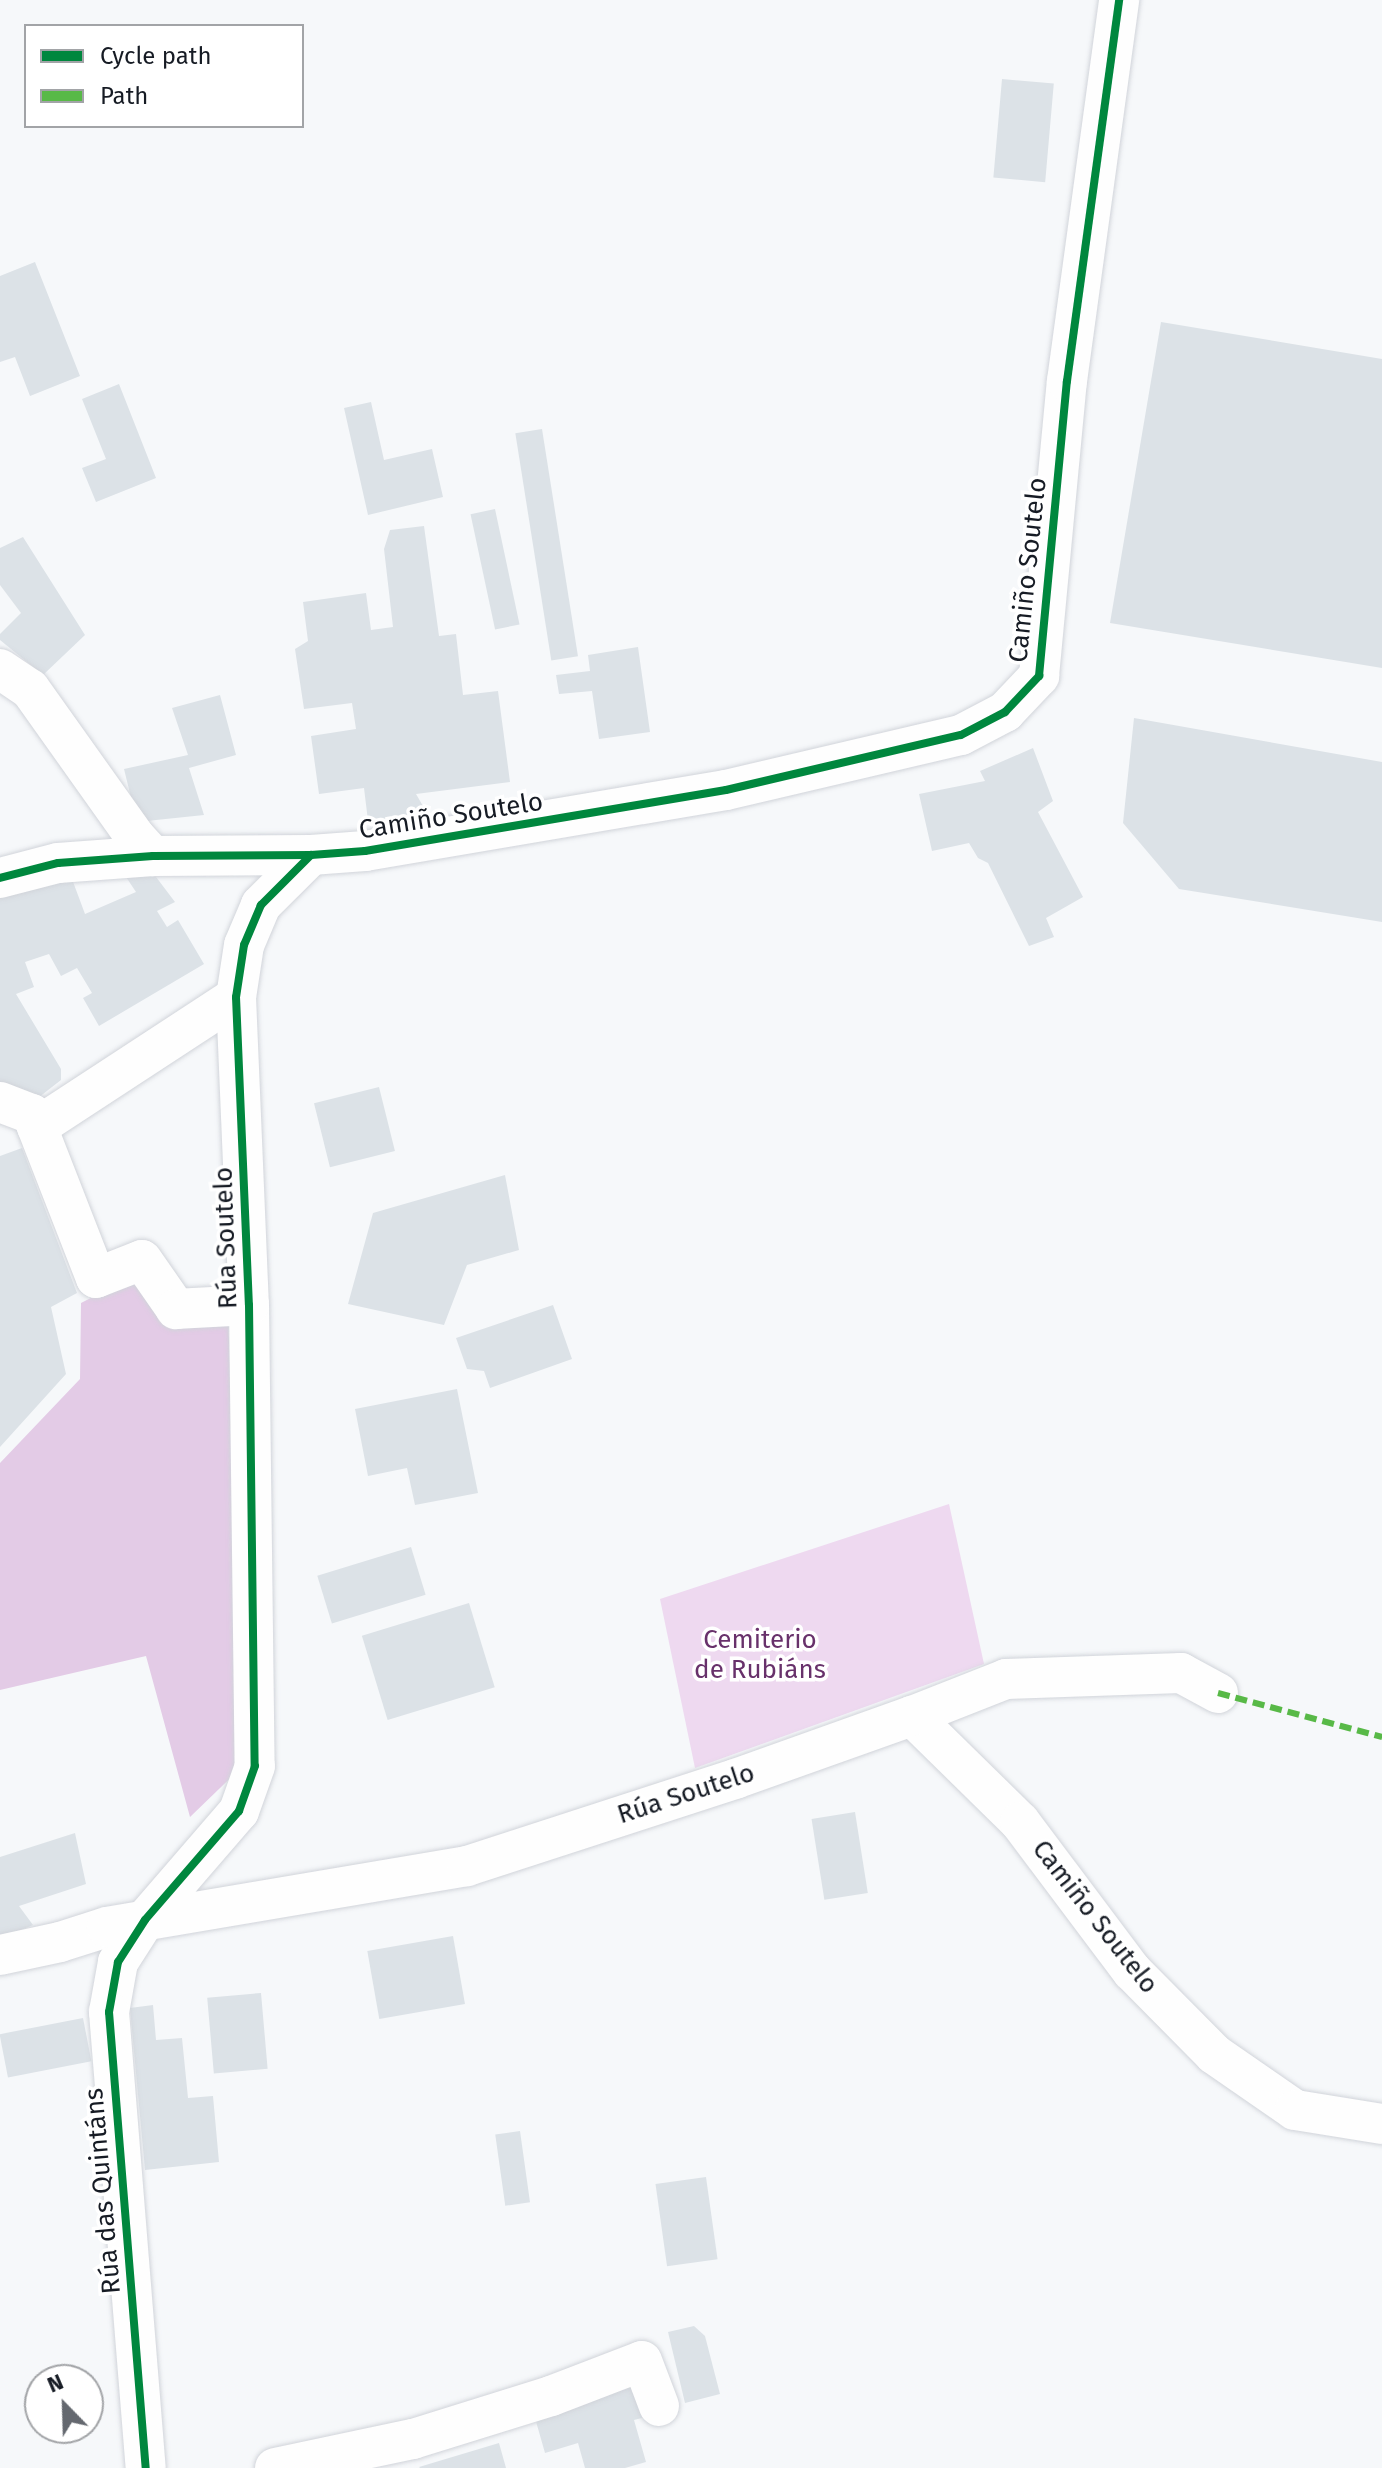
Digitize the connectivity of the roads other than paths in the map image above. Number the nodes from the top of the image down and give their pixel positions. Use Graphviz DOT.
graph roads {
  1 [pos="1119,0"];
  2 [pos="1,674"];
  3 [pos="311,855"];
  4 [pos="153,856"];
  5 [pos="0,878"];
  6 [pos="236,997"];
  7 [pos="0,1102"];
  8 [pos="37,1127"];
  9 [pos="249,1305"];
  10 [pos="1218,1693"];
  11 [pos="912,1716"];
  12 [pos="145,1920"];
  13 [pos="0,1955"];
  14 [pos="1382,2124"];
  15 [pos="659,2406"];
  16 [pos="146,2468"];
  17 [pos="275,2468"];
  1 -- 3 [label="street, Camiño Soutelo"];
  2 -- 4 [label="street"];
  3 -- 4 [label="street"];
  3 -- 6 [label="street, Rúa Soutelo"];
  4 -- 5 [label="street"];
  6 -- 8 [label="street"];
  6 -- 9 [label="street, Rúa Soutelo"];
  7 -- 8 [label="street"];
  8 -- 9 [label="street, Rúa Soutelo"];
  9 -- 12 [label="street, Rúa Soutelo"];
  10 -- 11 [label="street, Rúa Soutelo"];
  11 -- 12 [label="street, Rúa Soutelo"];
  11 -- 14 [label="street, Camiño Soutelo"];
  12 -- 13 [label="street, Rúa Soutelo"];
  12 -- 16 [label="street, Rúa das Quintáns"];
  15 -- 17 [label="street"];
}
